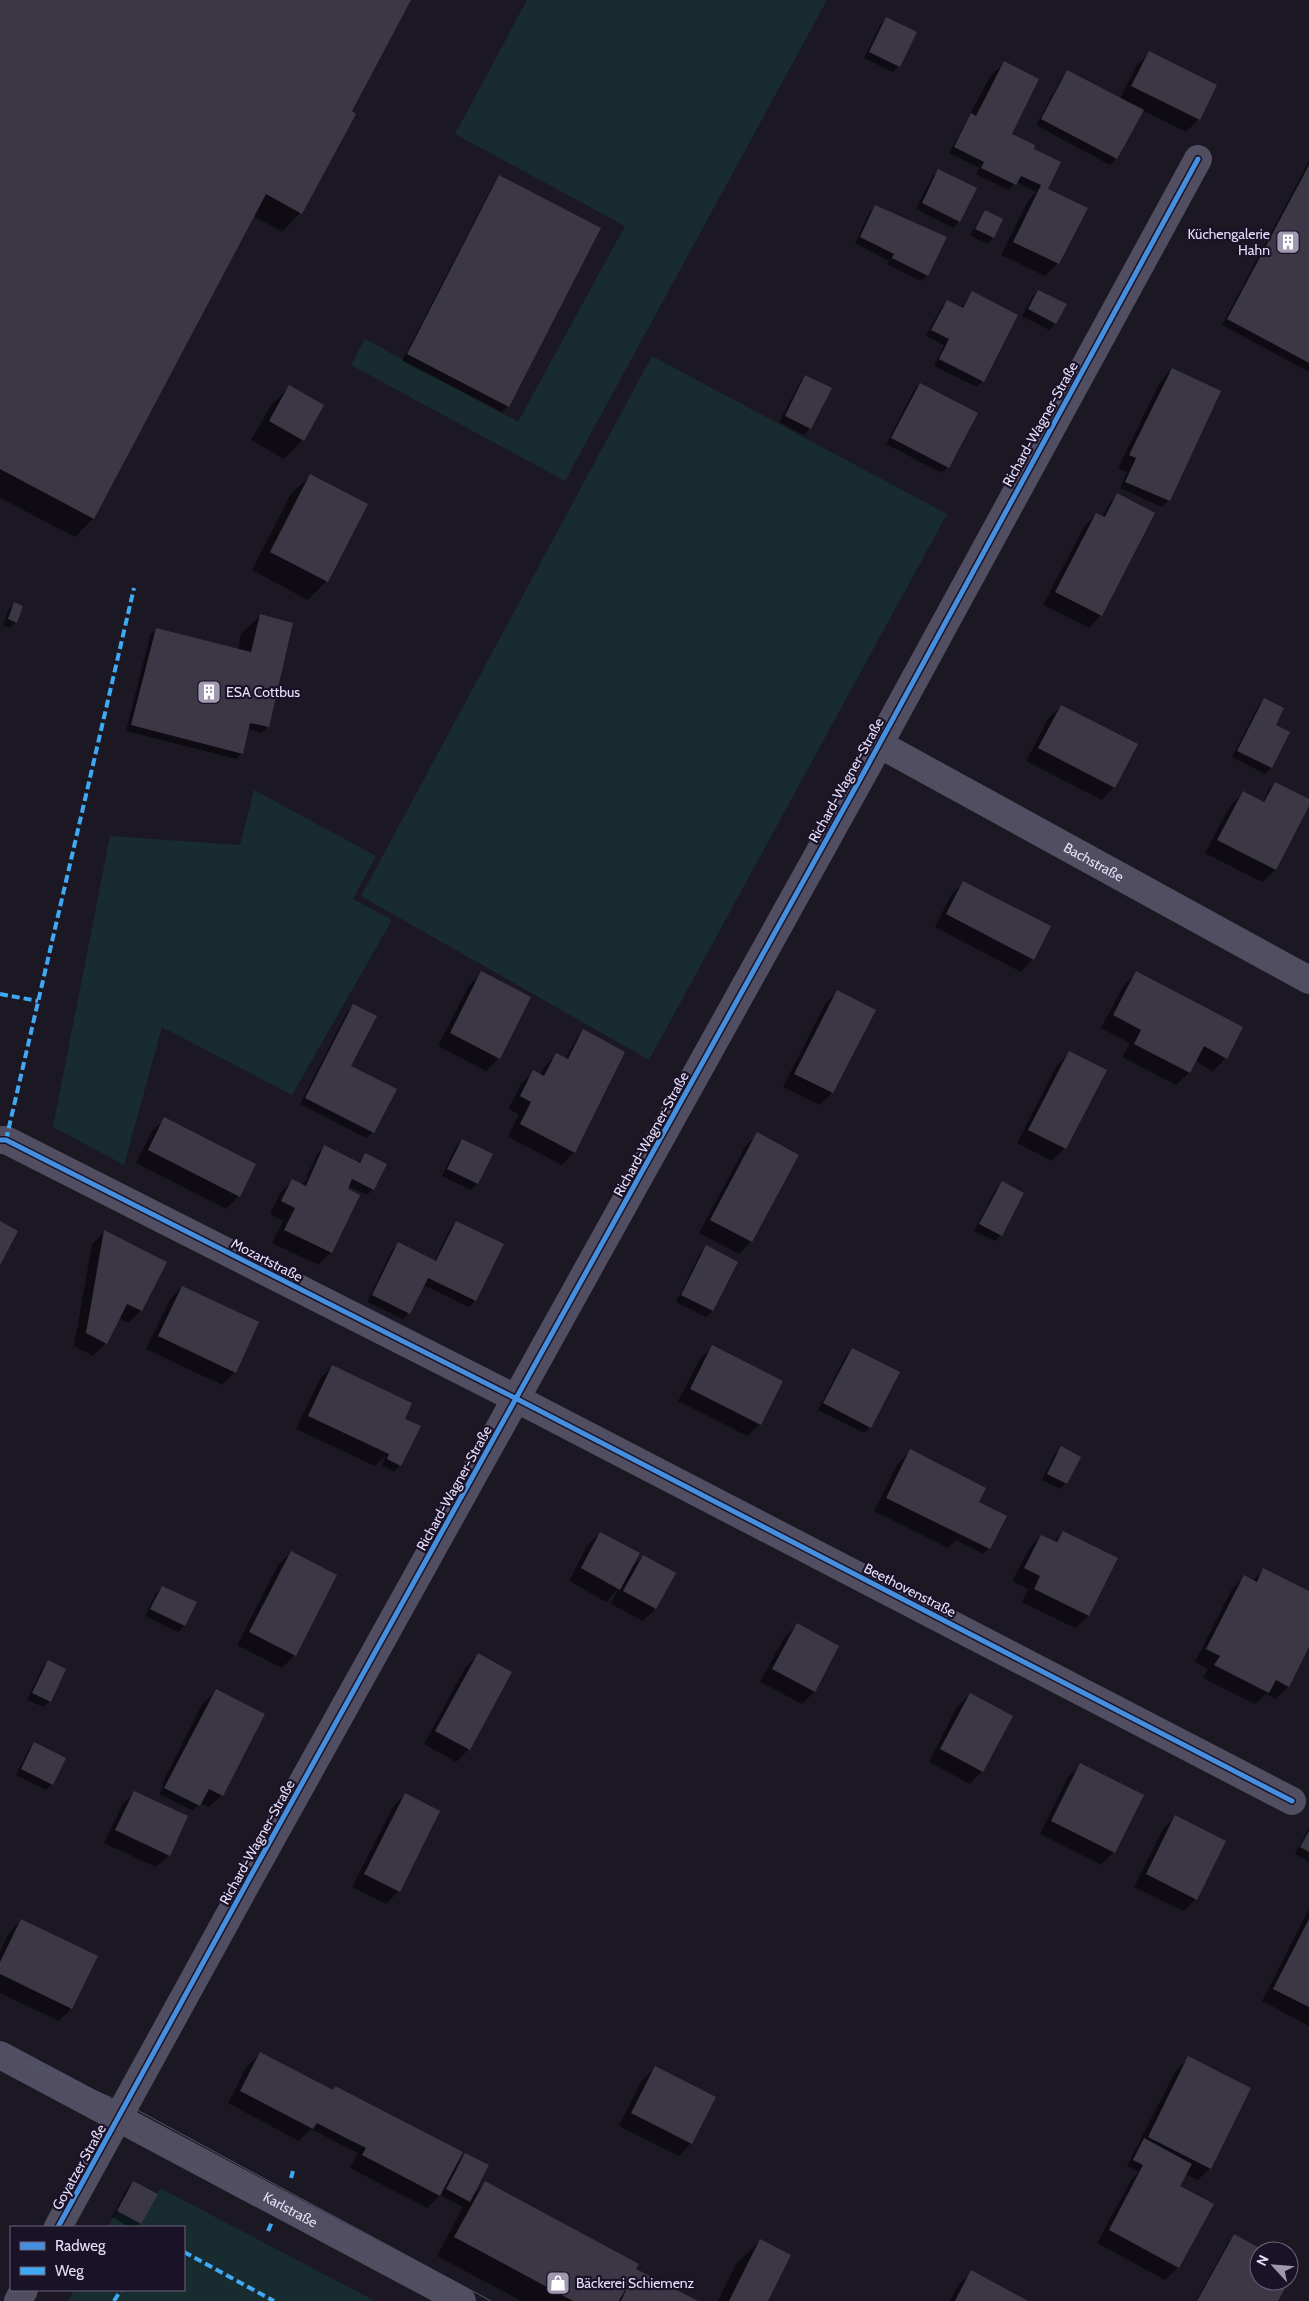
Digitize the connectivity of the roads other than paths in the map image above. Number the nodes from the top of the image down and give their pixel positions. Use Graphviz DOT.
graph roads {
  1 [pos="1198,159"];
  2 [pos="879,744"];
  3 [pos="1309,980"];
  4 [pos="3,1140"];
  5 [pos="517,1399"];
  6 [pos="1292,1801"];
  7 [pos="0,2055"];
  8 [pos="118,2118"];
  9 [pos="59,2226"];
  10 [pos="462,2301"];
  1 -- 2 [label="street, Richard-Wagner-Straße"];
  2 -- 3 [label="street, Bachstraße"];
  2 -- 5 [label="street, Richard-Wagner-Straße"];
  4 -- 5 [label="street, Mozartstraße"];
  5 -- 6 [label="street, Beethovenstraße"];
  5 -- 8 [label="street, Richard-Wagner-Straße"];
  7 -- 8 [label="street, Karlstraße"];
  8 -- 9 [label="street, Goyatzer Straße"];
  8 -- 10 [label="street, Karlstraße"];
}
